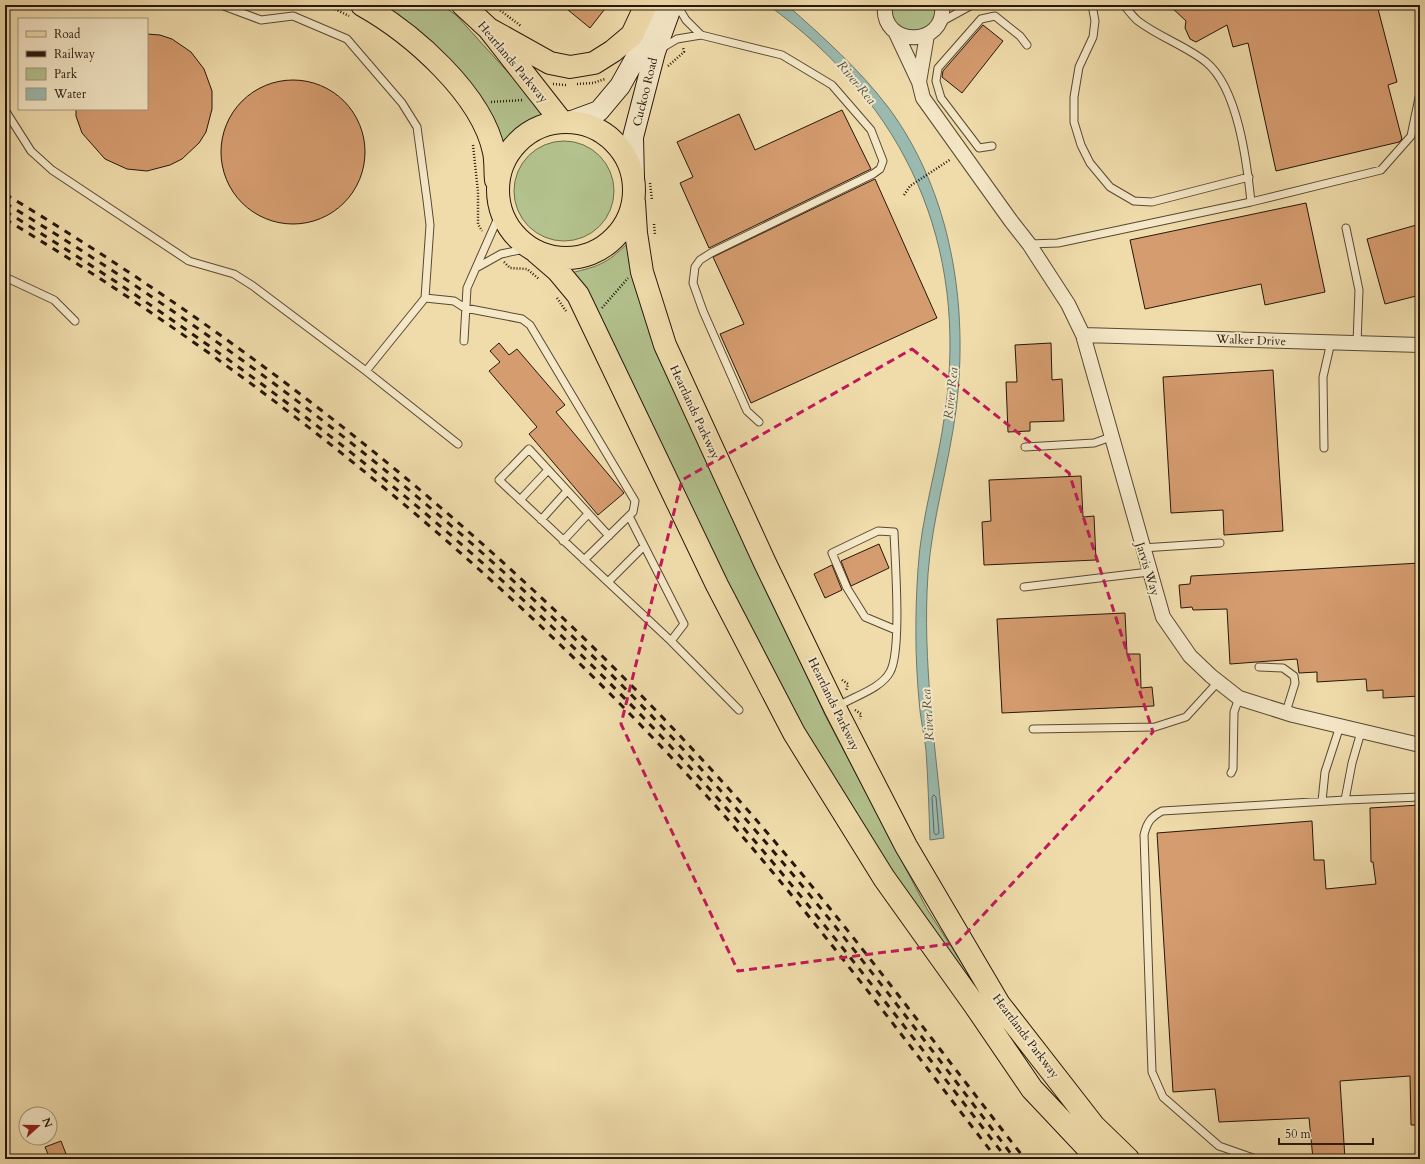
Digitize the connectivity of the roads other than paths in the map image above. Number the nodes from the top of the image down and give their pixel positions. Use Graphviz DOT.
graph roads {
  1 [pos="221,5"];
  2 [pos="463,5"];
  3 [pos="646,5"];
  4 [pos="657,5"];
  5 [pos="672,5"];
  6 [pos="677,5"];
  7 [pos="885,5"];
  8 [pos="942,5"];
  9 [pos="972,5"];
  10 [pos="1092,5"];
  11 [pos="1124,5"];
  12 [pos="359,12"];
  13 [pos="938,23"];
  14 [pos="489,29"];
  15 [pos="895,31"];
  16 [pos="701,35"];
  17 [pos="926,35"];
  18 [pos="1027,45"];
  19 [pos="655,52"];
  20 [pos="919,82"];
  21 [pos="1420,93"];
  22 [pos="5,110"];
  23 [pos="567,121"];
  24 [pos="992,146"];
  25 [pos="1249,177"];
  26 [pos="642,181"];
  27 [pos="643,202"];
  28 [pos="1251,202"];
  29 [pos="499,203"];
  30 [pos="1346,228"];
  31 [pos="1030,244"];
  32 [pos="532,250"];
  33 [pos="476,268"];
  34 [pos="5,277"];
  35 [pos="425,298"];
  36 [pos="465,308"];
  37 [pos="75,321"];
  38 [pos="1083,335"];
  39 [pos="464,341"];
  40 [pos="1330,342"];
  41 [pos="1357,343"];
  42 [pos="1420,345"];
  43 [pos="366,370"];
  44 [pos="759,422"];
  45 [pos="1111,437"];
  46 [pos="458,444"];
  47 [pos="1025,446"];
  48 [pos="1324,448"];
  49 [pos="548,470"];
  50 [pos="567,491"];
  51 [pos="520,500"];
  52 [pos="588,514"];
  53 [pos="628,516"];
  54 [pos="541,520"];
  55 [pos="609,536"];
  56 [pos="563,541"];
  57 [pos="1220,543"];
  58 [pos="644,546"];
  59 [pos="1142,548"];
  60 [pos="584,560"];
  61 [pos="1149,572"];
  62 [pos="608,582"];
  63 [pos="1024,587"];
  64 [pos="896,630"];
  65 [pos="671,641"];
  66 [pos="1259,667"];
  67 [pos="1218,682"];
  68 [pos="1239,698"];
  69 [pos="839,705"];
  70 [pos="738,710"];
  71 [pos="1286,712"];
  72 [pos="1340,726"];
  73 [pos="1033,729"];
  74 [pos="1362,732"];
  75 [pos="1420,745"];
  76 [pos="1230,773"];
  77 [pos="1420,797"];
  78 [pos="1345,800"];
  79 [pos="1322,801"];
  80 [pos="1098,1159"];
  81 [pos="1128,1159"];
  82 [pos="1256,1159"];
  1 -- 35 [label="lane"];
  2 -- 14 [label="main road, Heartlands Parkway"];
  3 -- 14 [label="main road"];
  4 -- 23 [label="main road, Cuckoo Road"];
  5 -- 19 [label="main road, Cuckoo Road"];
  6 -- 16 [label="lane"];
  7 -- 15 [label="street, Jarvis Way"];
  8 -- 13 [label="street"];
  9 -- 13 [label="lane"];
  10 -- 25 [label="lane"];
  11 -- 25 [label="lane"];
  12 -- 29 [label="main road"];
  13 -- 17 [label="street"];
  14 -- 23 [label="main road, Heartlands Parkway"];
  15 -- 17 [label="street"];
  15 -- 20 [label="street, Jarvis Way"];
  16 -- 19 [label="lane"];
  16 -- 44 [label="lane"];
  17 -- 20 [label="street"];
  18 -- 24 [label="lane"];
  19 -- 26 [label="main road, Cuckoo Road"];
  20 -- 31 [label="street, Jarvis Way"];
  21 -- 28 [label="lane"];
  22 -- 43 [label="lane"];
  23 -- 26 [label="main road"];
  23 -- 29 [label="main road"];
  25 -- 28 [label="lane"];
  26 -- 27 [label="main road, Heartlands Parkway"];
  27 -- 32 [label="main road"];
  27 -- 69 [label="main road, Heartlands Parkway"];
  28 -- 31 [label="lane"];
  29 -- 32 [label="main road, Heartlands Parkway"];
  29 -- 33 [label="lane"];
  30 -- 41 [label="lane"];
  31 -- 38 [label="street, Jarvis Way"];
  32 -- 33 [label="lane"];
  32 -- 80 [label="main road, Heartlands Parkway"];
  33 -- 36 [label="lane"];
  34 -- 37 [label="lane"];
  35 -- 36 [label="lane"];
  35 -- 43 [label="lane"];
  36 -- 39 [label="lane"];
  36 -- 53 [label="lane"];
  38 -- 40 [label="street, Walker Drive"];
  38 -- 45 [label="street, Jarvis Way"];
  40 -- 41 [label="street, Walker Drive"];
  40 -- 48 [label="lane"];
  41 -- 42 [label="street, Walker Drive"];
  43 -- 46 [label="lane"];
  45 -- 47 [label="lane"];
  45 -- 59 [label="street, Jarvis Way"];
  49 -- 50 [label="lane"];
  49 -- 51 [label="lane"];
  49 -- 51 [label="lane"];
  50 -- 52 [label="lane"];
  50 -- 54 [label="lane"];
  51 -- 54 [label="lane"];
  52 -- 55 [label="lane"];
  52 -- 56 [label="lane"];
  53 -- 55 [label="lane"];
  53 -- 58 [label="lane"];
  54 -- 56 [label="lane"];
  55 -- 60 [label="lane"];
  56 -- 60 [label="lane"];
  57 -- 59 [label="lane"];
  58 -- 62 [label="lane"];
  58 -- 65 [label="lane"];
  59 -- 61 [label="street, Jarvis Way"];
  60 -- 62 [label="lane"];
  61 -- 63 [label="lane"];
  61 -- 67 [label="street, Jarvis Way"];
  62 -- 65 [label="lane"];
  64 -- 64 [label="lane"];
  64 -- 69 [label="lane"];
  65 -- 70 [label="lane"];
  66 -- 71 [label="lane"];
  67 -- 68 [label="street, Jarvis Way"];
  67 -- 73 [label="lane"];
  68 -- 71 [label="street, Jarvis Way"];
  68 -- 76 [label="lane"];
  69 -- 81 [label="main road, Heartlands Parkway"];
  71 -- 72 [label="street, Jarvis Way"];
  72 -- 74 [label="street, Jarvis Way"];
  72 -- 79 [label="lane"];
  74 -- 75 [label="street, Jarvis Way"];
  74 -- 78 [label="lane"];
  77 -- 78 [label="lane"];
  78 -- 79 [label="lane"];
  79 -- 82 [label="lane"];
}
